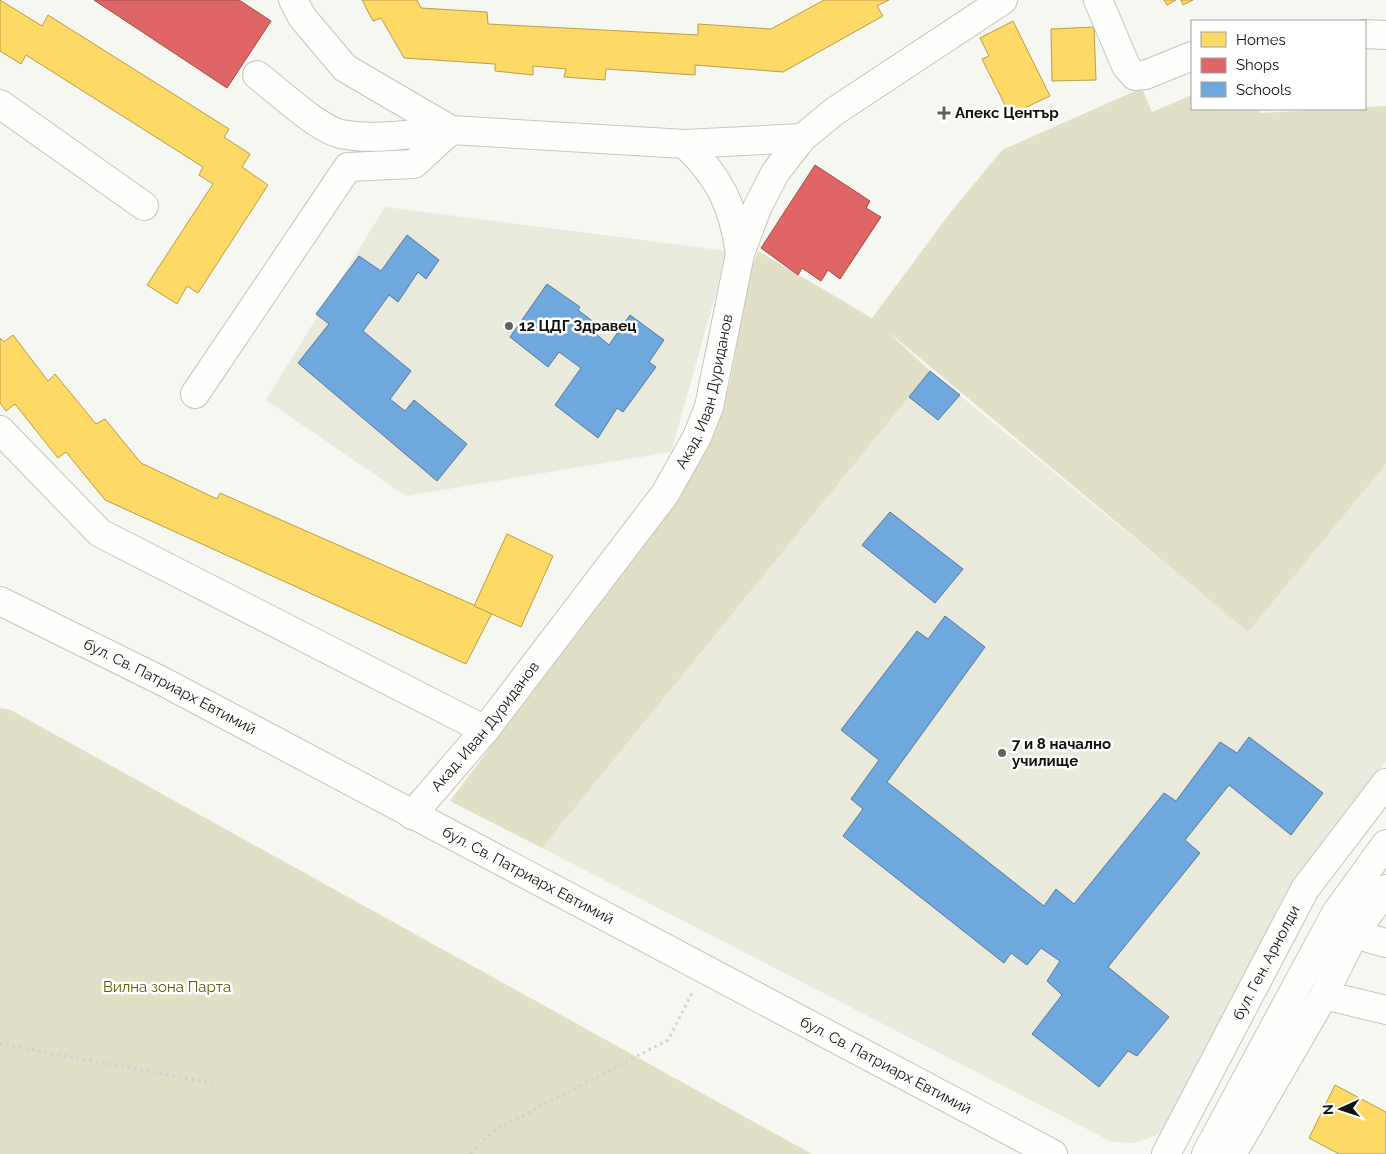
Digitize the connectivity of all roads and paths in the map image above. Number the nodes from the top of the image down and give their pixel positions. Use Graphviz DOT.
graph roads {
  1 [pos="293,0"];
  2 [pos="1003,0"];
  3 [pos="1098,0"];
  4 [pos="1366,34"];
  5 [pos="1386,35"];
  6 [pos="1191,56"];
  7 [pos="257,75"];
  8 [pos="396,98"];
  9 [pos="0,104"];
  10 [pos="451,130"];
  11 [pos="373,136"];
  12 [pos="802,138"];
  13 [pos="685,144"];
  14 [pos="144,206"];
  15 [pos="740,254"];
  16 [pos="196,394"];
  17 [pos="0,430"];
  18 [pos="0,601"];
  19 [pos="485,730"];
  20 [pos="1386,783"];
  21 [pos="412,816"];
  22 [pos="1386,844"];
  23 [pos="1386,889"];
  24 [pos="1354,934"];
  25 [pos="1386,943"];
  26 [pos="705,968"];
  27 [pos="1324,995"];
  28 [pos="1386,1010"];
  29 [pos="0,1044"];
  30 [pos="218,1084"];
  31 [pos="1051,1153"];
  32 [pos="470,1154"];
  33 [pos="1166,1154"];
  34 [pos="1206,1154"];
  35 [pos="1232,1154"];
  1 -- 8 [label="street"];
  2 -- 12 [label="street, Акад. Иван Дуриданов"];
  3 -- 6 [label="street"];
  4 -- 5 [label="street"];
  7 -- 11 [label="street"];
  8 -- 10 [label="street"];
  8 -- 11 [label="street"];
  9 -- 14 [label="street"];
  10 -- 11 [label="street"];
  10 -- 13 [label="street"];
  10 -- 16 [label="street"];
  12 -- 13 [label="street"];
  12 -- 15 [label="street, Акад. Иван Дуриданов"];
  13 -- 15 [label="street"];
  15 -- 19 [label="street, Акад. Иван Дуриданов"];
  17 -- 19 [label="street"];
  18 -- 21 [label="street, бул. Св. Патриарх Евтимий"];
  19 -- 21 [label="street, Акад. Иван Дуриданов"];
  20 -- 33 [label="street, бул. Ген. Арнолди"];
  21 -- 26 [label="street, бул. Св. Патриарх Евтимий"];
  22 -- 34 [label="street"];
  23 -- 24 [label="street"];
  24 -- 25 [label="street"];
  24 -- 27 [label="street"];
  26 -- 31 [label="street, бул. Св. Патриарх Евтимий"];
  26 -- 32 [label="path"];
  27 -- 28 [label="street"];
  27 -- 35 [label="street"];
  29 -- 30 [label="path"];
}
